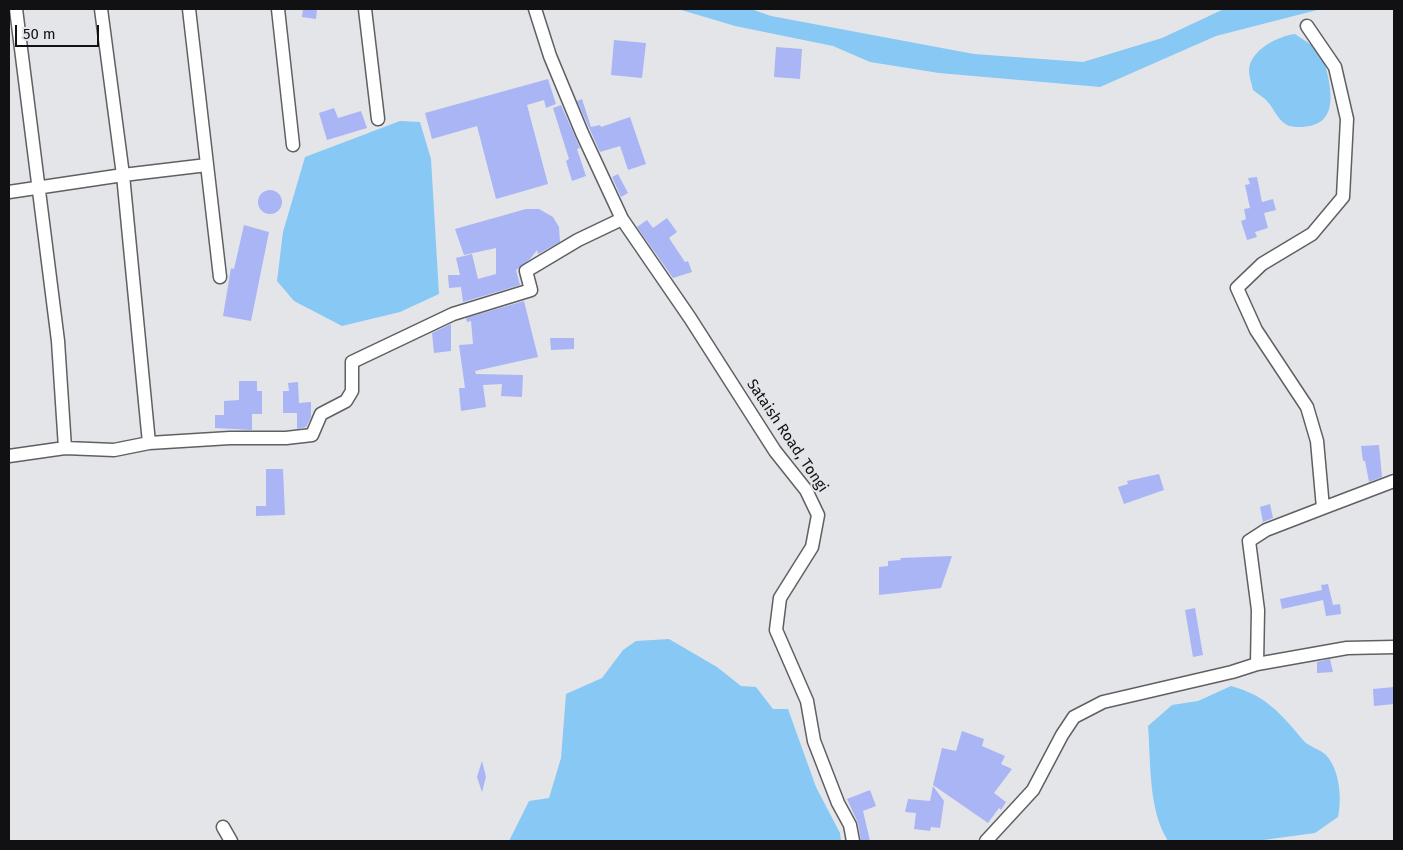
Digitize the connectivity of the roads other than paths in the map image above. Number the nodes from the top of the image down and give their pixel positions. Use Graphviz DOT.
graph roads {
  1 [pos="16,9"];
  2 [pos="101,9"];
  3 [pos="189,9"];
  4 [pos="278,9"];
  5 [pos="365,9"];
  6 [pos="535,9"];
  7 [pos="1307,26"];
  8 [pos="378,120"];
  9 [pos="293,145"];
  10 [pos="207,165"];
  11 [pos="124,174"];
  12 [pos="38,188"];
  13 [pos="9,192"];
  14 [pos="622,219"];
  15 [pos="220,277"];
  16 [pos="149,443"];
  17 [pos="65,448"];
  18 [pos="9,456"];
  19 [pos="1394,481"];
  20 [pos="1322,508"];
  21 [pos="1394,647"];
  22 [pos="1257,664"];
  23 [pos="223,827"];
  24 [pos="231,841"];
  25 [pos="853,841"];
  26 [pos="986,841"];
  1 -- 12 [label="street"];
  2 -- 11 [label="street"];
  3 -- 10 [label="street"];
  4 -- 9 [label="street"];
  5 -- 8 [label="street"];
  6 -- 14 [label="street, Sataish Road, Tongi"];
  7 -- 20 [label="street"];
  10 -- 11 [label="street"];
  10 -- 15 [label="street"];
  11 -- 12 [label="street"];
  11 -- 16 [label="street"];
  12 -- 13 [label="street"];
  12 -- 17 [label="street"];
  14 -- 16 [label="street"];
  14 -- 25 [label="street, Sataish Road, Tongi"];
  16 -- 17 [label="street"];
  17 -- 18 [label="street"];
  19 -- 20 [label="street"];
  20 -- 22 [label="street"];
  21 -- 22 [label="street"];
  22 -- 26 [label="street"];
  23 -- 24 [label="street"];
}
